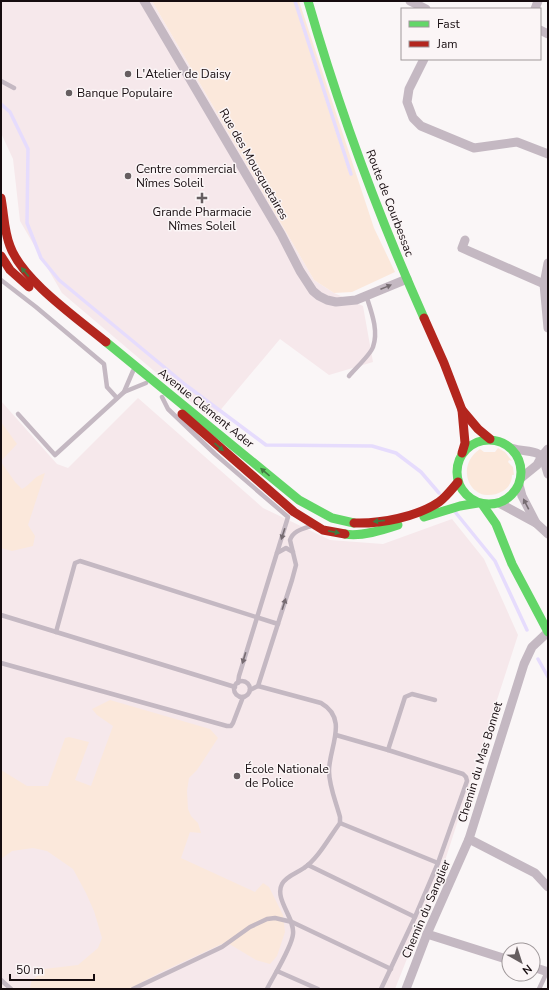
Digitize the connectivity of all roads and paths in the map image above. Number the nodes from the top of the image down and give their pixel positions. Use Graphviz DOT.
graph roads {
  1 [pos="144,1"];
  2 [pos="308,1"];
  3 [pos="414,2"];
  4 [pos="424,8"];
  5 [pos="424,60"];
  6 [pos="1,81"];
  7 [pos="14,88"];
  8 [pos="548,154"];
  9 [pos="1,198"];
  10 [pos="465,240"];
  11 [pos="1,256"];
  12 [pos="548,262"];
  13 [pos="407,279"];
  14 [pos="1,280"];
  15 [pos="544,284"];
  16 [pos="366,295"];
  17 [pos="548,328"];
  18 [pos="133,371"];
  19 [pos="349,376"];
  20 [pos="146,383"];
  21 [pos="124,392"];
  22 [pos="117,398"];
  23 [pos="462,410"];
  24 [pos="18,414"];
  25 [pos="490,439"];
  26 [pos="511,448"];
  27 [pos="462,452"];
  28 [pos="546,456"];
  29 [pos="548,474"];
  30 [pos="520,481"];
  31 [pos="458,482"];
  32 [pos="480,503"];
  33 [pos="498,503"];
  34 [pos="294,513"];
  35 [pos="536,523"];
  36 [pos="496,524"];
  37 [pos="316,525"];
  38 [pos="548,534"];
  39 [pos="293,552"];
  40 [pos="276,554"];
  41 [pos="1,615"];
  42 [pos="256,617"];
  43 [pos="278,624"];
  44 [pos="56,632"];
  45 [pos="548,632"];
  46 [pos="1,663"];
  47 [pos="236,685"];
  48 [pos="258,686"];
  49 [pos="250,690"];
  50 [pos="243,697"];
  51 [pos="436,700"];
  52 [pos="336,736"];
  53 [pos="388,750"];
  54 [pos="340,823"];
  55 [pos="469,839"];
  56 [pos="438,863"];
  57 [pos="308,865"];
  58 [pos="548,887"];
  59 [pos="415,917"];
  60 [pos="292,922"];
  61 [pos="427,934"];
  62 [pos="501,957"];
  63 [pos="391,969"];
  64 [pos="277,971"];
  65 [pos="548,972"];
  66 [pos="1,980"];
  67 [pos="11,989"];
  68 [pos="133,989"];
  69 [pos="267,989"];
  70 [pos="318,989"];
  71 [pos="381,989"];
  72 [pos="406,989"];
  73 [pos="539,989"];
  1 -- 16 [label="street, Rue des Mousquetaires"];
  2 -- 13 [label="street, Route de Courbessac"];
  3 -- 4 [label="street"];
  5 -- 8 [label="street"];
  6 -- 7 [label="lane"];
  31 -- 9 [label="street, Avenue Clément Ader, one-way"];
  10 -- 15 [label="street"];
  11 -- 18 [label="street, Avenue Clément Ader"];
  12 -- 15 [label="street"];
  16 -- 13 [label="street, Rue des Mousquetaires, one-way"];
  13 -- 23 [label="street, Route de Courbessac"];
  14 -- 22 [label="lane"];
  15 -- 17 [label="street"];
  16 -- 19 [label="lane"];
  18 -- 20 [label="street, Avenue Clément Ader"];
  18 -- 21 [label="lane"];
  20 -- 21 [label="lane"];
  20 -- 34 [label="street, Avenue Clément Ader, one-way"];
  21 -- 22 [label="lane"];
  22 -- 24 [label="lane"];
  23 -- 25 [label="street, Route de Courbessac"];
  23 -- 27 [label="street, Route de Courbessac"];
  25 -- 26 [label="street"];
  25 -- 27 [label="street"];
  26 -- 28 [label="street"];
  26 -- 30 [label="street"];
  27 -- 31 [label="street"];
  28 -- 29 [label="street"];
  28 -- 30 [label="street"];
  30 -- 33 [label="street"];
  35 -- 30 [label="street, one-way"];
  31 -- 32 [label="street"];
  32 -- 33 [label="street"];
  32 -- 36 [label="street"];
  37 -- 32 [label="street, Avenue Clément Ader, one-way"];
  33 -- 35 [label="street"];
  33 -- 36 [label="street"];
  34 -- 37 [label="street, Avenue Clément Ader"];
  34 -- 40 [label="lane, one-way"];
  35 -- 38 [label="street"];
  36 -- 45 [label="street"];
  37 -- 39 [label="lane"];
  39 -- 40 [label="lane"];
  43 -- 39 [label="lane, one-way"];
  40 -- 42 [label="lane"];
  41 -- 44 [label="lane"];
  42 -- 43 [label="lane"];
  42 -- 44 [label="lane"];
  42 -- 47 [label="lane, one-way"];
  43 -- 48 [label="lane"];
  44 -- 47 [label="lane"];
  45 -- 55 [label="street, Chemin du Mas Bonnet"];
  46 -- 50 [label="lane"];
  47 -- 49 [label="lane"];
  47 -- 50 [label="lane"];
  48 -- 49 [label="lane"];
  48 -- 52 [label="lane"];
  49 -- 50 [label="lane"];
  51 -- 53 [label="lane"];
  52 -- 53 [label="lane"];
  52 -- 54 [label="lane"];
  53 -- 56 [label="lane"];
  54 -- 56 [label="lane"];
  54 -- 57 [label="lane"];
  55 -- 58 [label="street, Chemin du Mas Bonnet"];
  55 -- 61 [label="street, Chemin du Sanglier"];
  56 -- 59 [label="lane"];
  57 -- 59 [label="lane"];
  57 -- 60 [label="lane"];
  59 -- 63 [label="lane"];
  60 -- 63 [label="lane"];
  60 -- 64 [label="lane"];
  60 -- 68 [label="lane"];
  61 -- 62 [label="street"];
  61 -- 72 [label="street, Chemin du Sanglier"];
  63 -- 71 [label="lane"];
  64 -- 69 [label="lane"];
  64 -- 70 [label="lane"];
  65 -- 73 [label="lane"];
  66 -- 67 [label="lane"];
}
